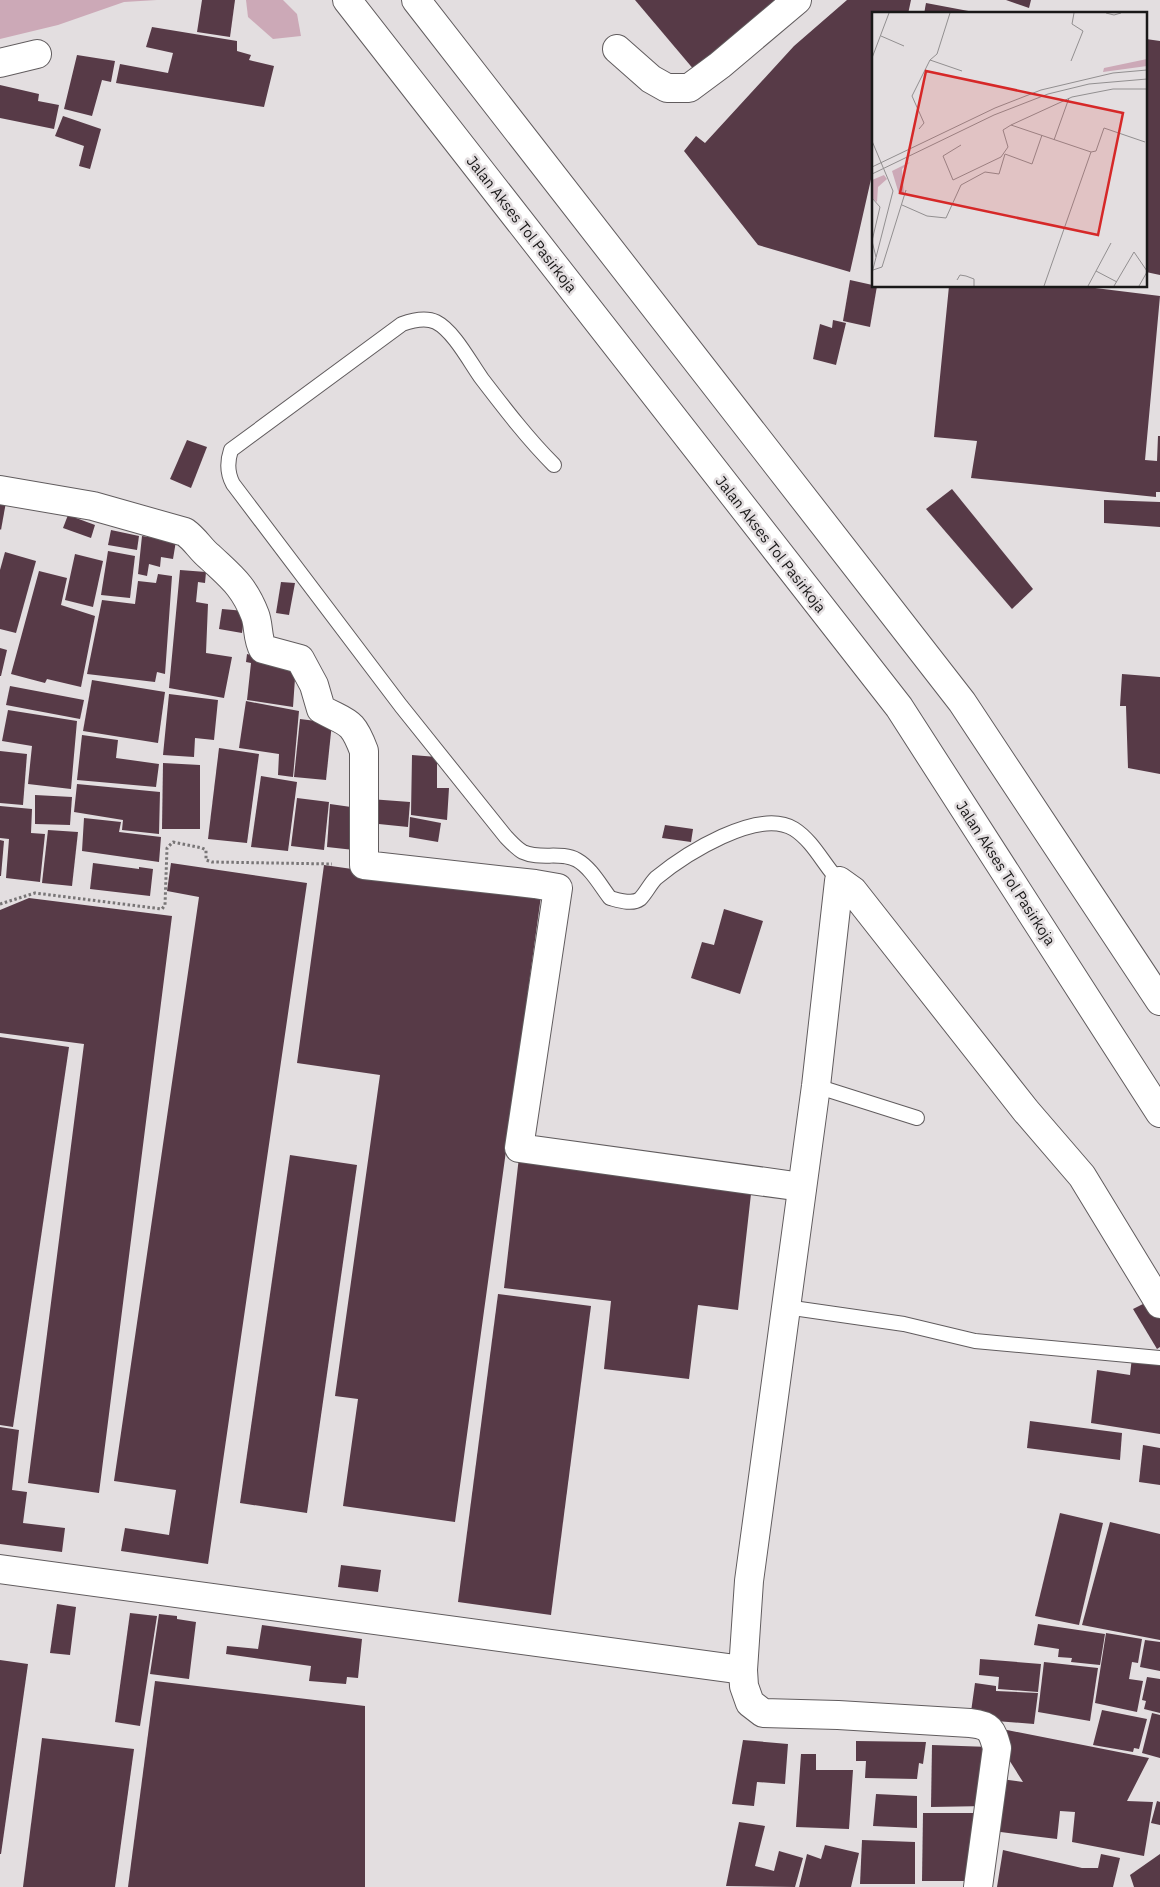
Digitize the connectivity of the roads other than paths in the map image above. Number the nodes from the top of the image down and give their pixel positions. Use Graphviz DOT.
graph roads {
  1 [pos="347,0"];
  2 [pos="416,0"];
  3 [pos="797,0"];
  4 [pos="617,49"];
  5 [pos="38,54"];
  6 [pos="0,63"];
  7 [pos="554,466"];
  8 [pos="0,490"];
  9 [pos="839,881"];
  10 [pos="1160,1001"];
  11 [pos="816,1086"];
  12 [pos="1160,1113"];
  13 [pos="917,1118"];
  14 [pos="802,1186"];
  15 [pos="1160,1304"];
  16 [pos="786,1307"];
  17 [pos="1160,1358"];
  18 [pos="0,1570"];
  19 [pos="743,1670"];
  20 [pos="978,1887"];
  1 -- 12 [label="main road, Jalan Akses Tol Pasirkoja"];
  2 -- 10 [label="main road"];
  3 -- 4 [label="main road"];
  5 -- 6 [label="main road"];
  7 -- 9 [label="lane"];
  8 -- 14 [label="main road"];
  9 -- 11 [label="main road"];
  9 -- 15 [label="main road"];
  11 -- 13 [label="lane"];
  11 -- 14 [label="main road"];
  14 -- 16 [label="main road"];
  16 -- 17 [label="lane"];
  16 -- 19 [label="main road"];
  18 -- 19 [label="main road"];
  19 -- 20 [label="main road"];
}
